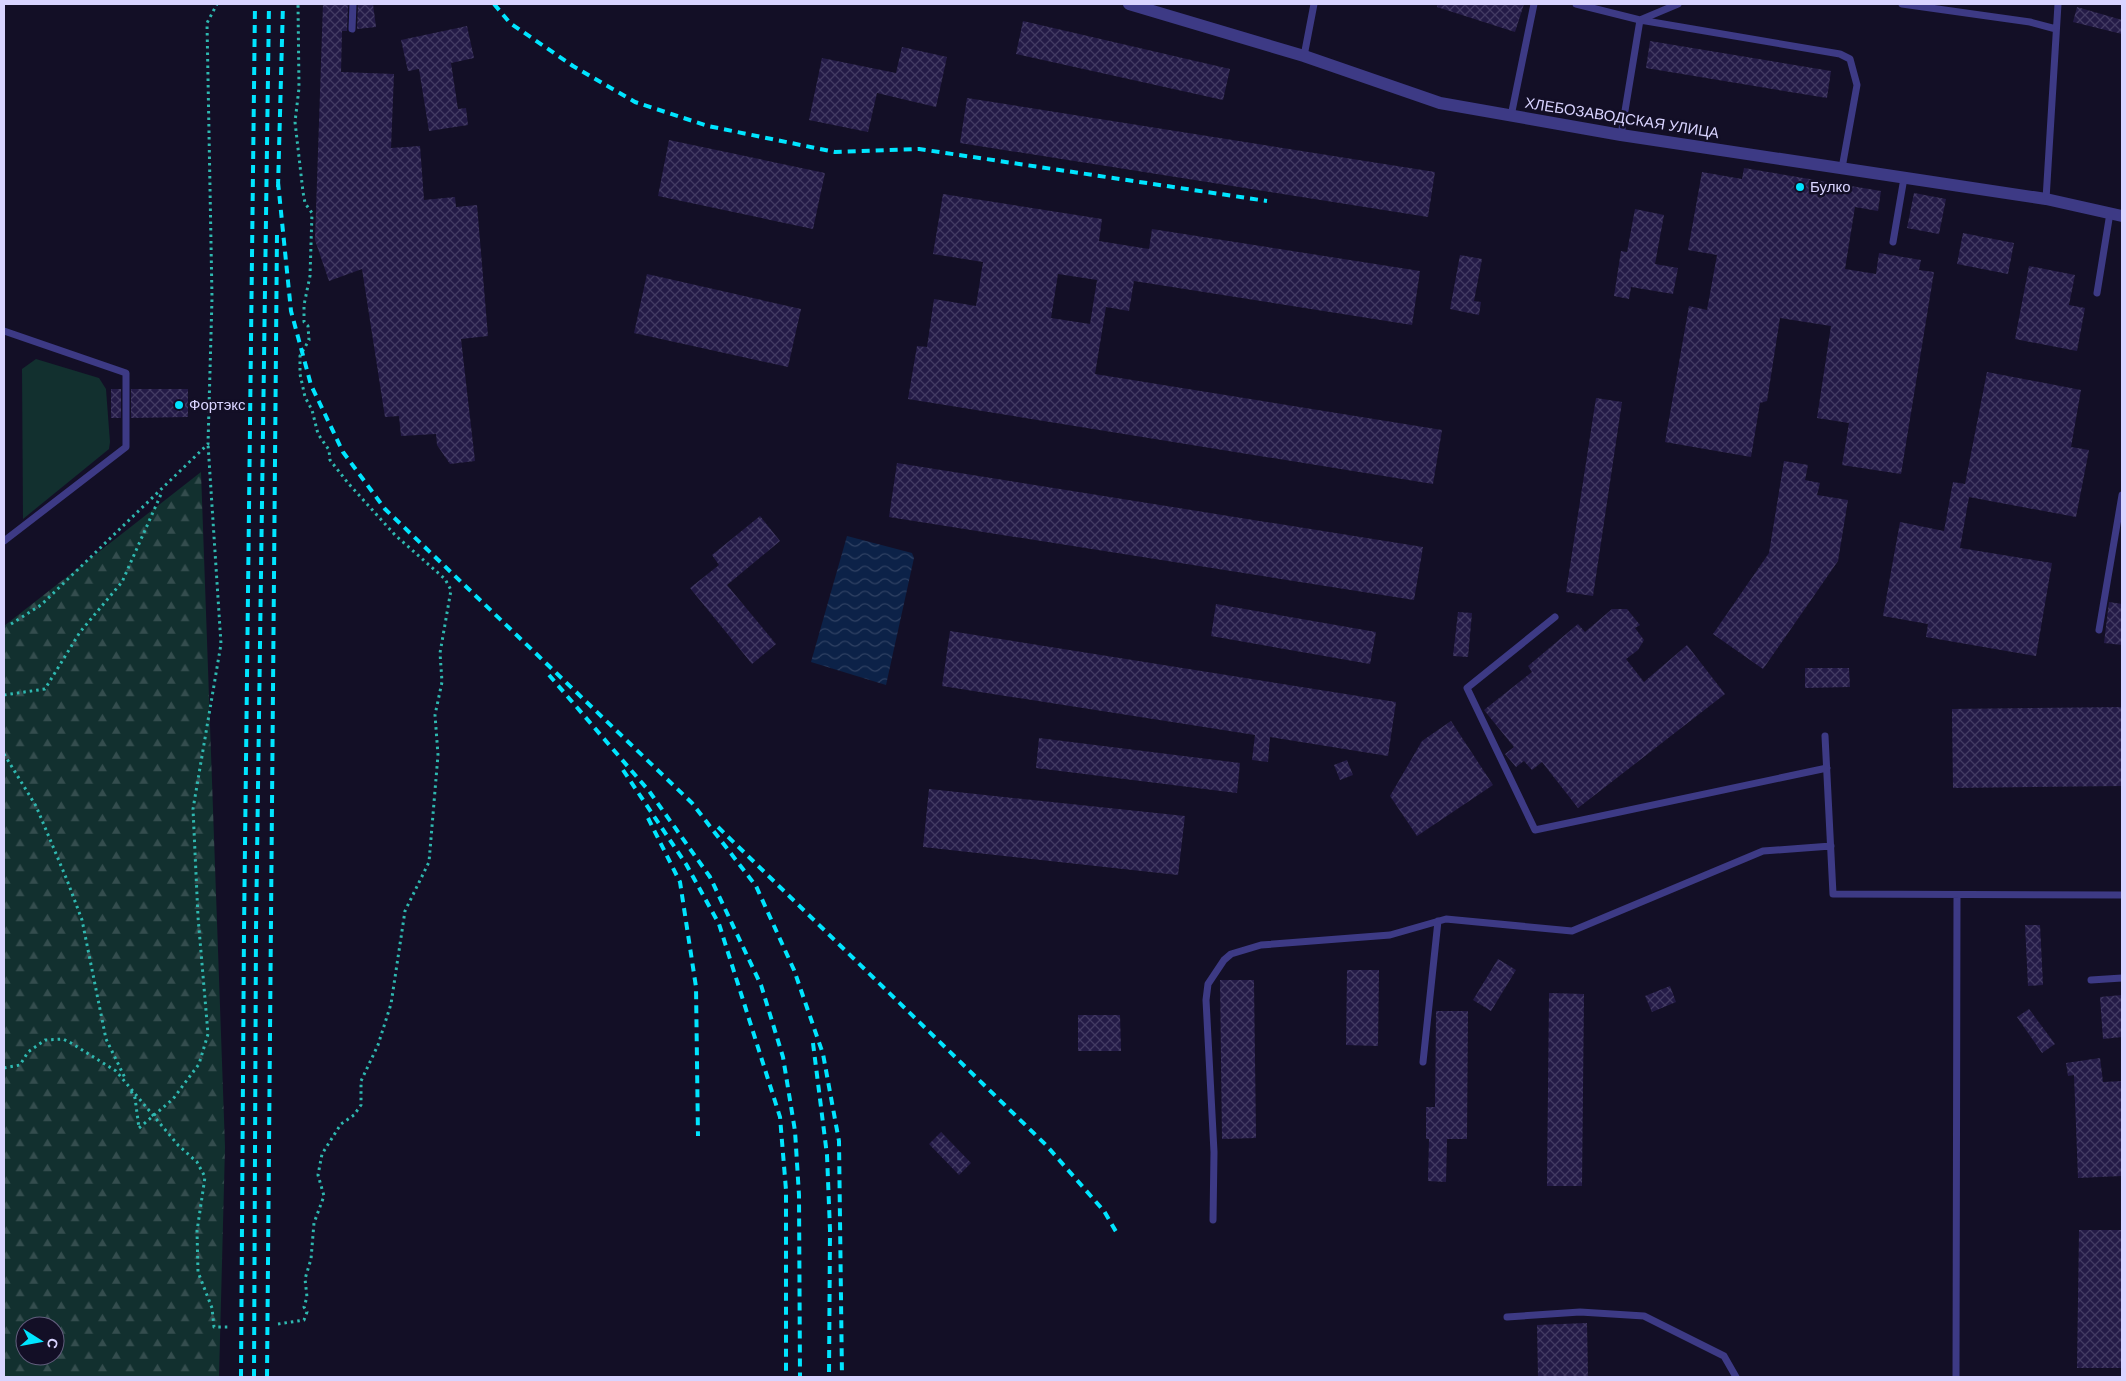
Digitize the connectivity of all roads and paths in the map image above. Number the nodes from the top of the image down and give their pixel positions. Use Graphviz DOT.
graph roads {
  1 [pos="217,4"];
  2 [pos="298,4"];
  3 [pos="352,4"];
  4 [pos="1129,4"];
  5 [pos="1314,4"];
  6 [pos="1534,4"];
  7 [pos="1576,4"];
  8 [pos="1678,4"];
  9 [pos="1902,4"];
  10 [pos="2058,4"];
  11 [pos="1640,20"];
  12 [pos="352,29"];
  13 [pos="2056,29"];
  14 [pos="1304,56"];
  15 [pos="1511,116"];
  16 [pos="1621,135"];
  17 [pos="1842,168"];
  18 [pos="1904,178"];
  19 [pos="2046,199"];
  20 [pos="2116,215"];
  21 [pos="1893,242"];
  22 [pos="2097,293"];
  23 [pos="4,331"];
  24 [pos="208,444"];
  25 [pos="164,489"];
  26 [pos="2122,495"];
  27 [pos="4,541"];
  28 [pos="1555,617"];
  29 [pos="11,624"];
  30 [pos="2099,630"];
  31 [pos="4,695"];
  32 [pos="1825,736"];
  33 [pos="4,754"];
  34 [pos="1827,768"];
  35 [pos="1831,846"];
  36 [pos="1957,895"];
  37 [pos="2122,895"];
  38 [pos="1438,921"];
  39 [pos="2122,978"];
  40 [pos="2091,980"];
  41 [pos="1423,1062"];
  42 [pos="4,1068"];
  43 [pos="129,1085"];
  44 [pos="153,1116"];
  45 [pos="1213,1220"];
  46 [pos="1507,1317"];
  47 [pos="278,1324"];
  48 [pos="230,1327"];
  49 [pos="1736,1377"];
  50 [pos="1956,1377"];
  1 -- 24 [label="path"];
  2 -- 47 [label="path"];
  3 -- 12 [label="lane"];
  4 -- 14 [label="street, ХЛЕБОЗАВОДСКАЯ УЛИЦА"];
  5 -- 14 [label="lane"];
  6 -- 15 [label="lane"];
  7 -- 11 [label="lane"];
  8 -- 11 [label="lane"];
  9 -- 13 [label="lane"];
  10 -- 13 [label="lane"];
  11 -- 16 [label="lane"];
  11 -- 17 [label="lane"];
  13 -- 19 [label="lane"];
  14 -- 15 [label="street, ХЛЕБОЗАВОДСКАЯ УЛИЦА"];
  15 -- 16 [label="street, ХЛЕБОЗАВОДСКАЯ УЛИЦА"];
  16 -- 17 [label="street, ХЛЕБОЗАВОДСКАЯ УЛИЦА"];
  17 -- 18 [label="street, ХЛЕБОЗАВОДСКАЯ УЛИЦА"];
  18 -- 19 [label="street, ХЛЕБОЗАВОДСКАЯ УЛИЦА"];
  18 -- 21 [label="lane"];
  19 -- 20 [label="street, ХЛЕБОЗАВОДСКАЯ УЛИЦА"];
  20 -- 22 [label="lane"];
  23 -- 27 [label="lane"];
  24 -- 25 [label="path"];
  24 -- 44 [label="path"];
  25 -- 29 [label="path"];
  25 -- 31 [label="path"];
  26 -- 30 [label="lane"];
  28 -- 34 [label="lane"];
  32 -- 34 [label="lane"];
  33 -- 43 [label="path"];
  34 -- 35 [label="lane"];
  35 -- 36 [label="lane"];
  35 -- 38 [label="lane"];
  36 -- 37 [label="lane"];
  36 -- 50 [label="lane"];
  38 -- 41 [label="lane"];
  38 -- 45 [label="lane"];
  39 -- 40 [label="lane"];
  42 -- 43 [label="path"];
  43 -- 44 [label="path"];
  43 -- 44 [label="path"];
  44 -- 48 [label="path"];
  46 -- 49 [label="lane"];
}
